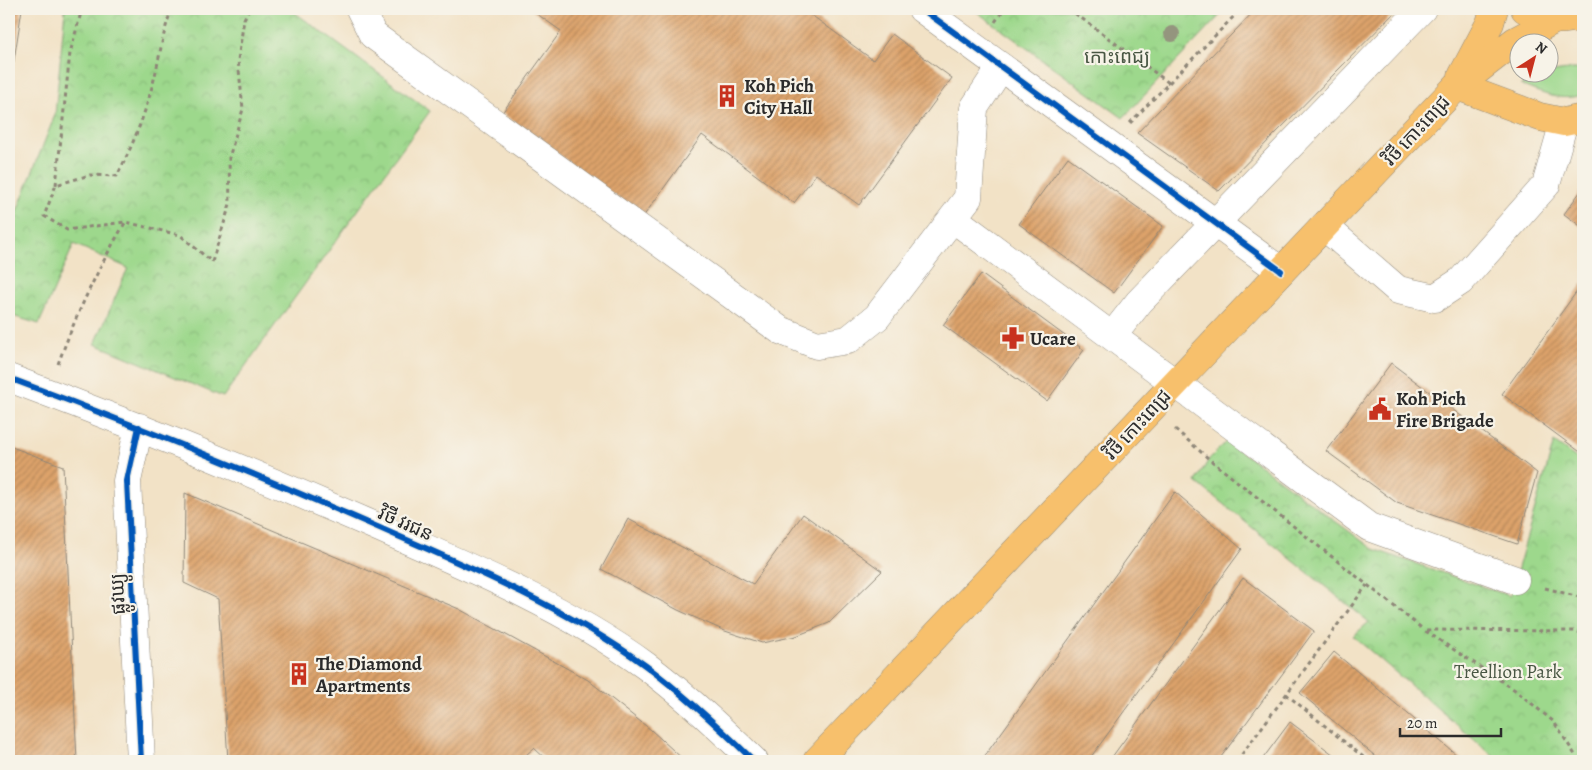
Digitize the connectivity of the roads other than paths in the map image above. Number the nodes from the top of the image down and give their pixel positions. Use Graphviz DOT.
graph roads {
  1 [pos="360,9"];
  2 [pos="922,9"];
  3 [pos="1422,9"];
  4 [pos="1494,9"];
  5 [pos="1525,9"];
  6 [pos="1570,21"];
  7 [pos="1001,67"];
  8 [pos="1457,86"];
  9 [pos="1574,120"];
  10 [pos="954,219"];
  11 [pos="1215,222"];
  12 [pos="1324,226"];
  13 [pos="1281,271"];
  14 [pos="1113,335"];
  15 [pos="9,378"];
  16 [pos="1176,383"];
  17 [pos="139,427"];
  18 [pos="1516,580"];
  19 [pos="141,761"];
  20 [pos="754,761"];
  21 [pos="817,761"];
  1 -- 10 [label="street"];
  2 -- 7 [label="street"];
  3 -- 11 [label="street"];
  4 -- 8 [label="main road, វិថី កោះពេជ្រ"];
  5 -- 6 [label="main road"];
  6 -- 8 [label="main road, វិថី កោះពេជ្រ"];
  7 -- 10 [label="street"];
  7 -- 11 [label="street"];
  8 -- 9 [label="main road"];
  8 -- 12 [label="main road, វិថី កោះពេជ្រ"];
  9 -- 12 [label="street"];
  10 -- 14 [label="street"];
  11 -- 13 [label="street"];
  11 -- 14 [label="street"];
  12 -- 13 [label="main road, វិថី កោះពេជ្រ"];
  13 -- 16 [label="main road, វិថី កោះពេជ្រ"];
  14 -- 16 [label="street"];
  15 -- 17 [label="street, វិថី វរជន"];
  16 -- 18 [label="street"];
  16 -- 21 [label="main road, វិថី កោះពេជ្រ"];
  17 -- 19 [label="street, ផ្លូវឃ្យូ"];
  17 -- 20 [label="street, វិថី វរជន"];
}
